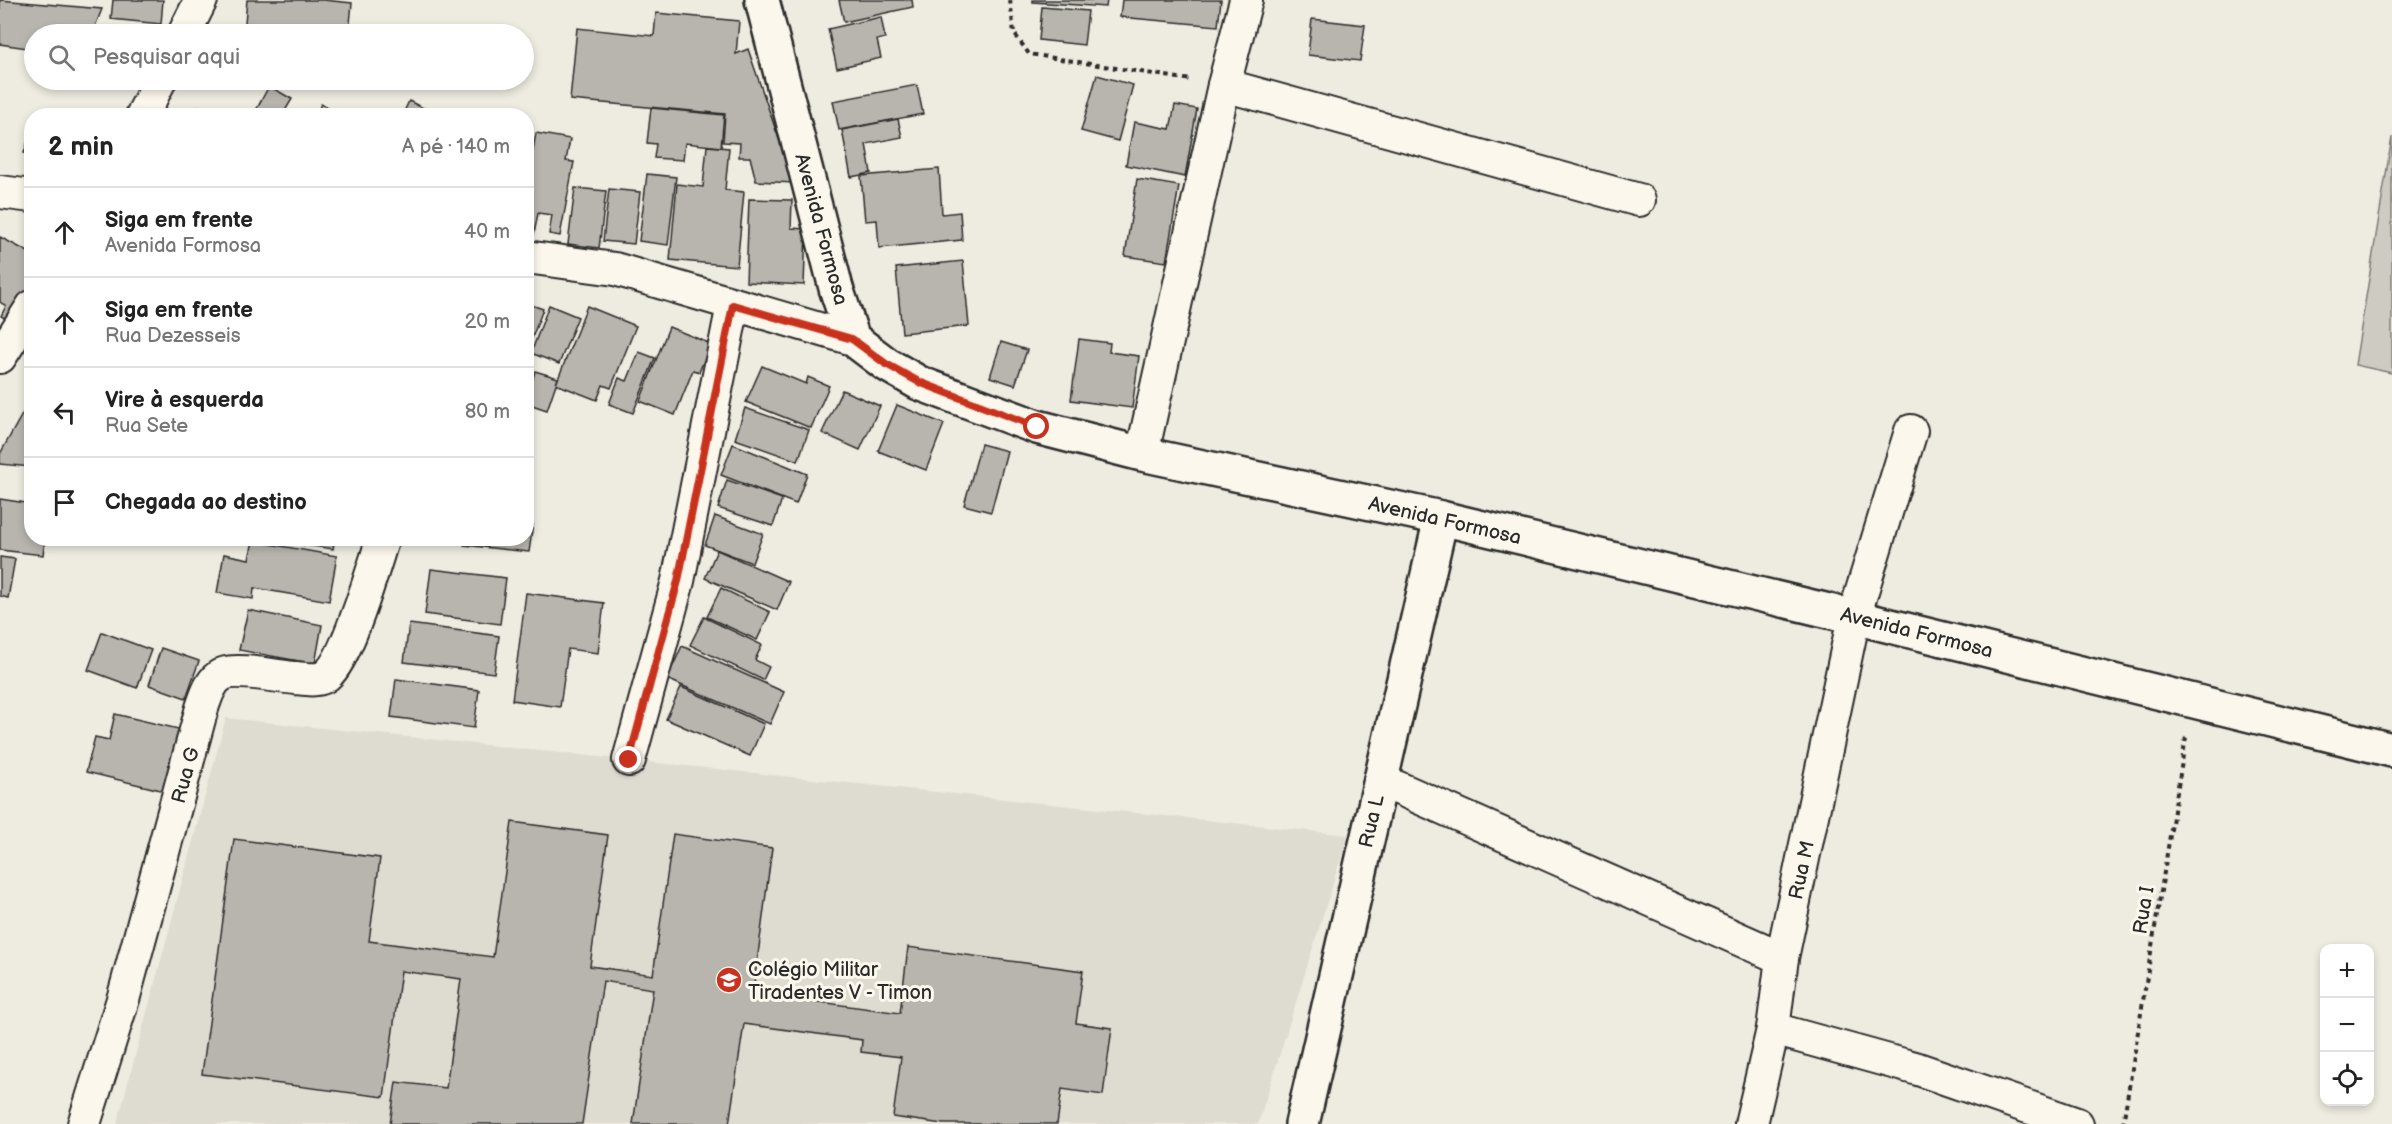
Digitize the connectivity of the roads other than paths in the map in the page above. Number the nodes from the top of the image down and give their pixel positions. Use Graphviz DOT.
graph roads {
  1 [pos="201,0"];
  2 [pos="762,0"];
  3 [pos="1246,0"];
  4 [pos="189,24"];
  5 [pos="1224,85"];
  6 [pos="155,90"];
  7 [pos="146,108"];
  8 [pos="0,192"];
  9 [pos="24,195"];
  10 [pos="1639,200"];
  11 [pos="534,258"];
  12 [pos="733,305"];
  13 [pos="24,320"];
  14 [pos="852,339"];
  15 [pos="0,357"];
  16 [pos="1911,431"];
  17 [pos="1142,454"];
  18 [pos="1441,518"];
  19 [pos="380,546"];
  20 [pos="1854,617"];
  21 [pos="2392,750"];
  22 [pos="629,760"];
  23 [pos="1380,780"];
  24 [pos="1782,958"];
  25 [pos="1773,1029"];
  26 [pos="84,1124"];
  27 [pos="1302,1124"];
  28 [pos="1751,1124"];
  29 [pos="2077,1124"];
  1 -- 4 [label="street"];
  2 -- 14 [label="main road, Avenida Formosa"];
  3 -- 5 [label="street"];
  5 -- 10 [label="street"];
  5 -- 17 [label="street"];
  6 -- 7 [label="street"];
  8 -- 9 [label="street"];
  11 -- 12 [label="street"];
  12 -- 14 [label="street"];
  12 -- 22 [label="street"];
  13 -- 15 [label="street"];
  14 -- 17 [label="main road, Avenida Formosa"];
  16 -- 20 [label="street, Rua M"];
  17 -- 18 [label="main road, Avenida Formosa"];
  18 -- 20 [label="main road, Avenida Formosa"];
  18 -- 23 [label="main road, Rua L"];
  19 -- 26 [label="street, Rua G"];
  20 -- 21 [label="main road, Avenida Formosa"];
  20 -- 24 [label="street, Rua M"];
  23 -- 24 [label="street"];
  23 -- 27 [label="main road, Rua L"];
  24 -- 25 [label="street, Rua M"];
  25 -- 28 [label="street, Rua M"];
  25 -- 29 [label="street"];
}
